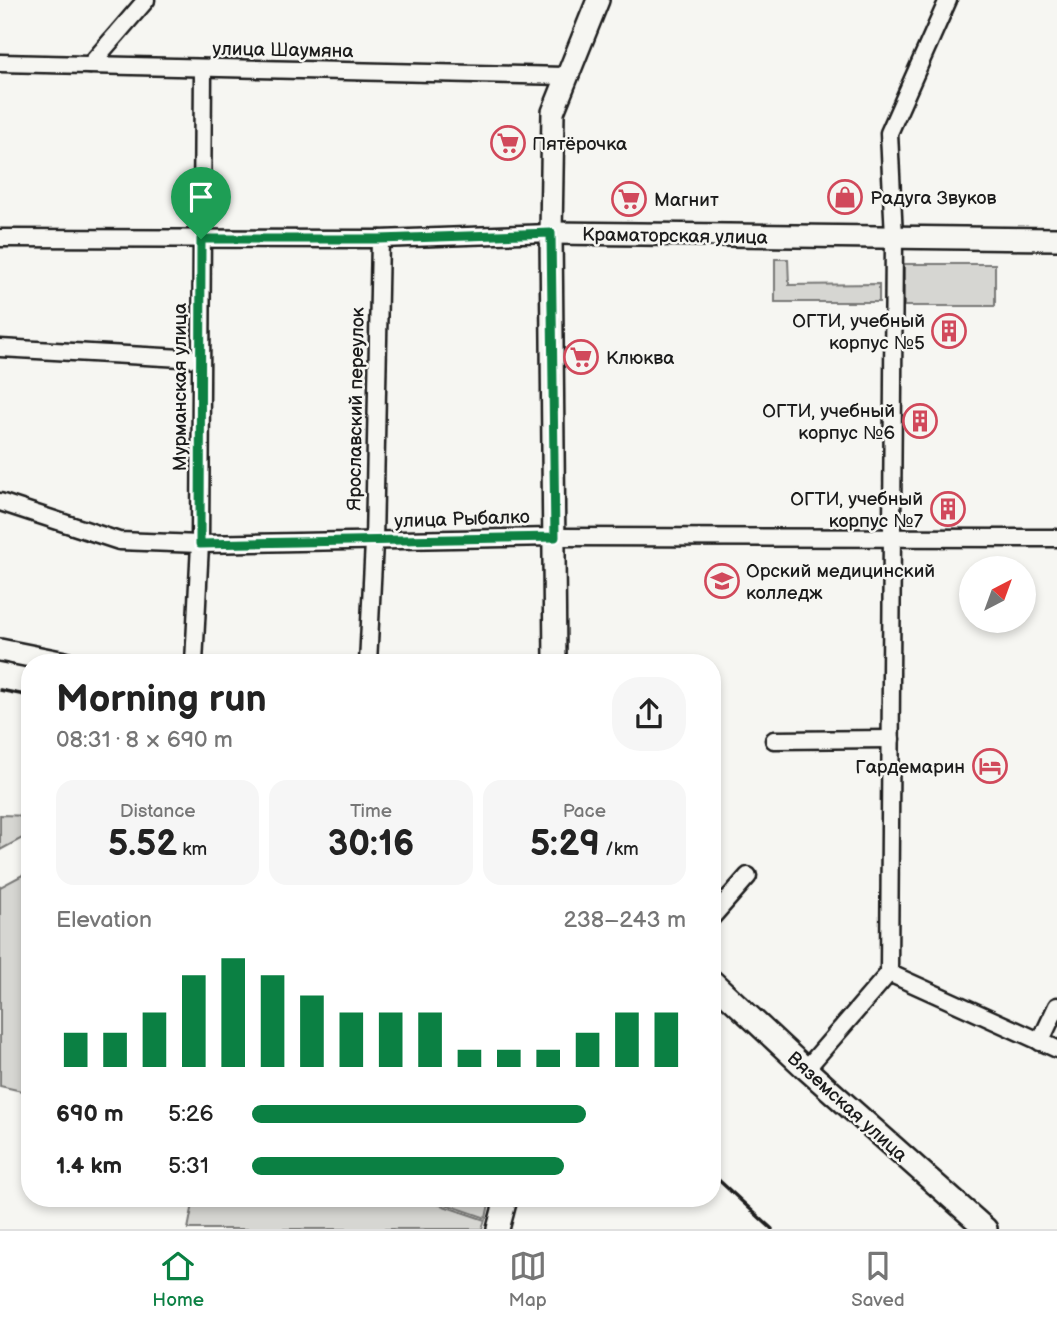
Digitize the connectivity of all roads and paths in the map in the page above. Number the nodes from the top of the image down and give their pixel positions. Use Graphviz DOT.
graph roads {
  1 [pos="146,0"];
  2 [pos="598,0"];
  3 [pos="948,0"];
  4 [pos="0,63"];
  5 [pos="90,65"];
  6 [pos="203,68"];
  7 [pos="565,76"];
  8 [pos="551,233"];
  9 [pos="894,237"];
  10 [pos="0,238"];
  11 [pos="201,239"];
  12 [pos="380,239"];
  13 [pos="1057,239"];
  14 [pos="0,348"];
  15 [pos="200,359"];
  16 [pos="0,502"];
  17 [pos="555,537"];
  18 [pos="892,538"];
  19 [pos="1057,538"];
  20 [pos="374,542"];
  21 [pos="200,544"];
  22 [pos="0,650"];
  23 [pos="21,654"];
  24 [pos="194,654"];
  25 [pos="368,654"];
  26 [pos="555,654"];
  27 [pos="891,739"];
  28 [pos="774,740"];
  29 [pos="748,876"];
  30 [pos="721,907"];
  31 [pos="889,972"];
  32 [pos="721,989"];
  33 [pos="1057,1006"];
  34 [pos="1040,1042"];
  35 [pos="1057,1049"];
  36 [pos="806,1069"];
  37 [pos="504,1207"];
  38 [pos="498,1229"];
  39 [pos="986,1229"];
  1 -- 5 [label="street"];
  2 -- 7 [label="main road"];
  3 -- 9 [label="street"];
  4 -- 5 [label="street, улица Шаумяна"];
  5 -- 6 [label="street, улица Шаумяна"];
  6 -- 7 [label="street, улица Шаумяна"];
  6 -- 11 [label="street, Мурманская улица"];
  7 -- 8 [label="main road"];
  8 -- 9 [label="main road, Краматорская улица"];
  8 -- 12 [label="street, Краматорская улица"];
  8 -- 17 [label="main road"];
  9 -- 13 [label="main road, Краматорская улица"];
  9 -- 18 [label="street"];
  10 -- 11 [label="street, Краматорская улица"];
  11 -- 12 [label="street, Краматорская улица"];
  11 -- 15 [label="street, Мурманская улица"];
  12 -- 20 [label="street, Ярославский переулок"];
  14 -- 15 [label="street"];
  15 -- 21 [label="street, Мурманская улица"];
  16 -- 21 [label="street, улица Рыбалко"];
  17 -- 18 [label="street, улица Рыбалко"];
  17 -- 20 [label="street, улица Рыбалко"];
  17 -- 26 [label="main road"];
  18 -- 19 [label="street, улица Рыбалко"];
  18 -- 27 [label="street"];
  20 -- 21 [label="street, улица Рыбалко"];
  20 -- 25 [label="street, Ярославский переулок"];
  21 -- 24 [label="street, Мурманская улица"];
  22 -- 23 [label="main road"];
  27 -- 28 [label="street"];
  27 -- 31 [label="street"];
  29 -- 30 [label="street"];
  31 -- 34 [label="street"];
  31 -- 36 [label="street"];
  32 -- 36 [label="main road, Вяземская улица"];
  33 -- 34 [label="street"];
  34 -- 35 [label="street"];
  36 -- 39 [label="main road, Вяземская улица"];
  37 -- 38 [label="main road"];
}
